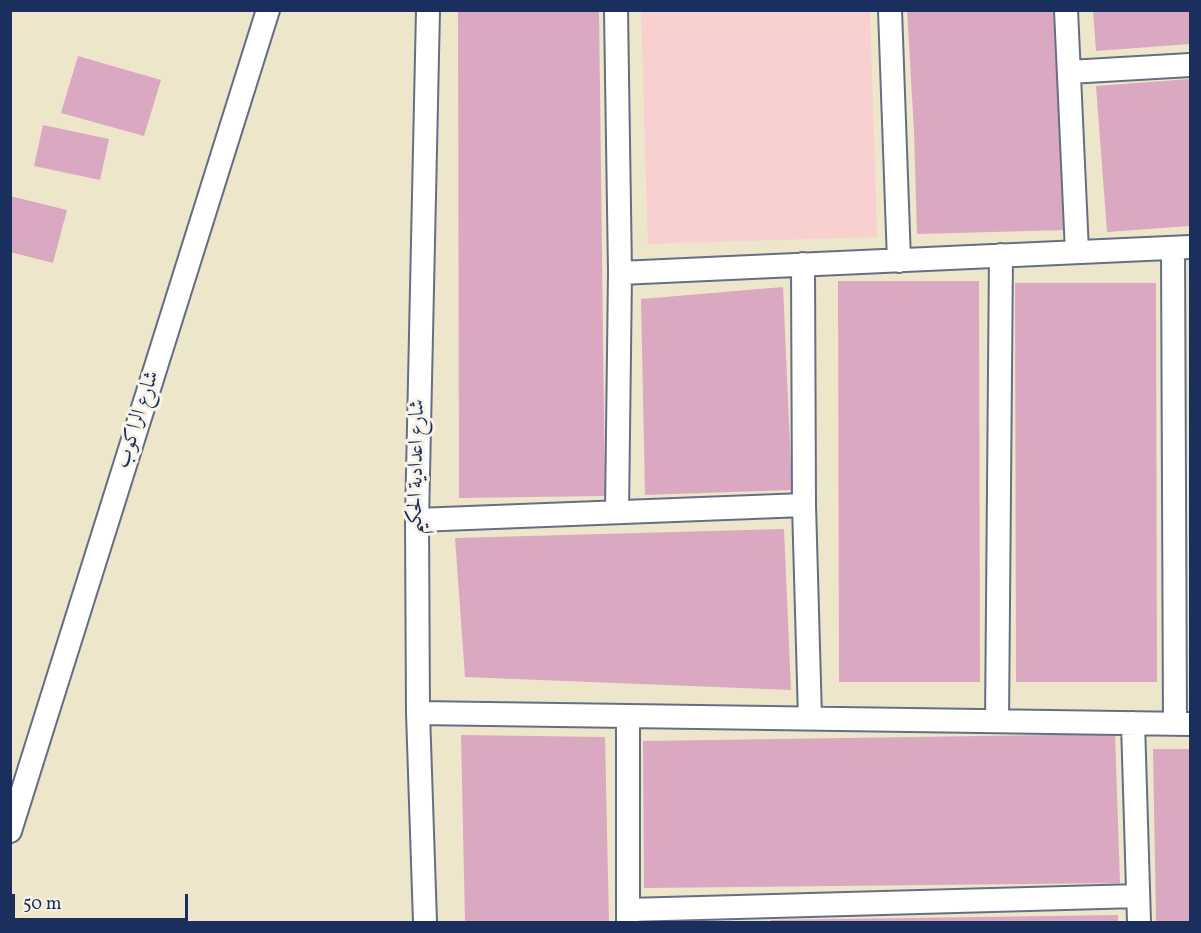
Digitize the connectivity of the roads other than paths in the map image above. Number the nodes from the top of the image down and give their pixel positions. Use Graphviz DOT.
graph roads {
  1 [pos="268,10"];
  2 [pos="428,10"];
  3 [pos="616,10"];
  4 [pos="890,10"];
  5 [pos="1066,10"];
  6 [pos="1191,65"];
  7 [pos="1069,72"];
  8 [pos="1182,247"];
  9 [pos="1077,252"];
  10 [pos="1001,255"];
  11 [pos="899,261"];
  12 [pos="802,264"];
  13 [pos="620,273"];
  14 [pos="804,505"];
  15 [pos="617,512"];
  16 [pos="417,520"];
  17 [pos="418,713"];
  18 [pos="628,716"];
  19 [pos="810,718"];
  20 [pos="997,721"];
  21 [pos="1132,723"];
  22 [pos="1183,724"];
  23 [pos="10,831"];
  24 [pos="1138,896"];
  25 [pos="628,916"];
  26 [pos="425,922"];
  27 [pos="1139,922"];
  1 -- 23 [label="street, شارع الراكوب"];
  2 -- 16 [label="street, شارع اعدادية الحكيم"];
  3 -- 13 [label="street"];
  4 -- 11 [label="street"];
  5 -- 7 [label="street"];
  6 -- 7 [label="street"];
  7 -- 9 [label="street"];
  8 -- 9 [label="street"];
  8 -- 22 [label="street"];
  9 -- 10 [label="street"];
  10 -- 11 [label="street"];
  10 -- 20 [label="street"];
  11 -- 12 [label="street"];
  12 -- 13 [label="street"];
  12 -- 14 [label="street"];
  13 -- 15 [label="street"];
  14 -- 15 [label="street"];
  14 -- 19 [label="street"];
  15 -- 16 [label="street"];
  16 -- 17 [label="street, شارع اعدادية الحكيم"];
  17 -- 18 [label="street"];
  17 -- 26 [label="street, شارع اعدادية الحكيم"];
  18 -- 19 [label="street"];
  18 -- 25 [label="street"];
  19 -- 20 [label="street"];
  20 -- 21 [label="street"];
  21 -- 22 [label="street"];
  21 -- 24 [label="street"];
  24 -- 25 [label="street"];
  24 -- 27 [label="street"];
}
